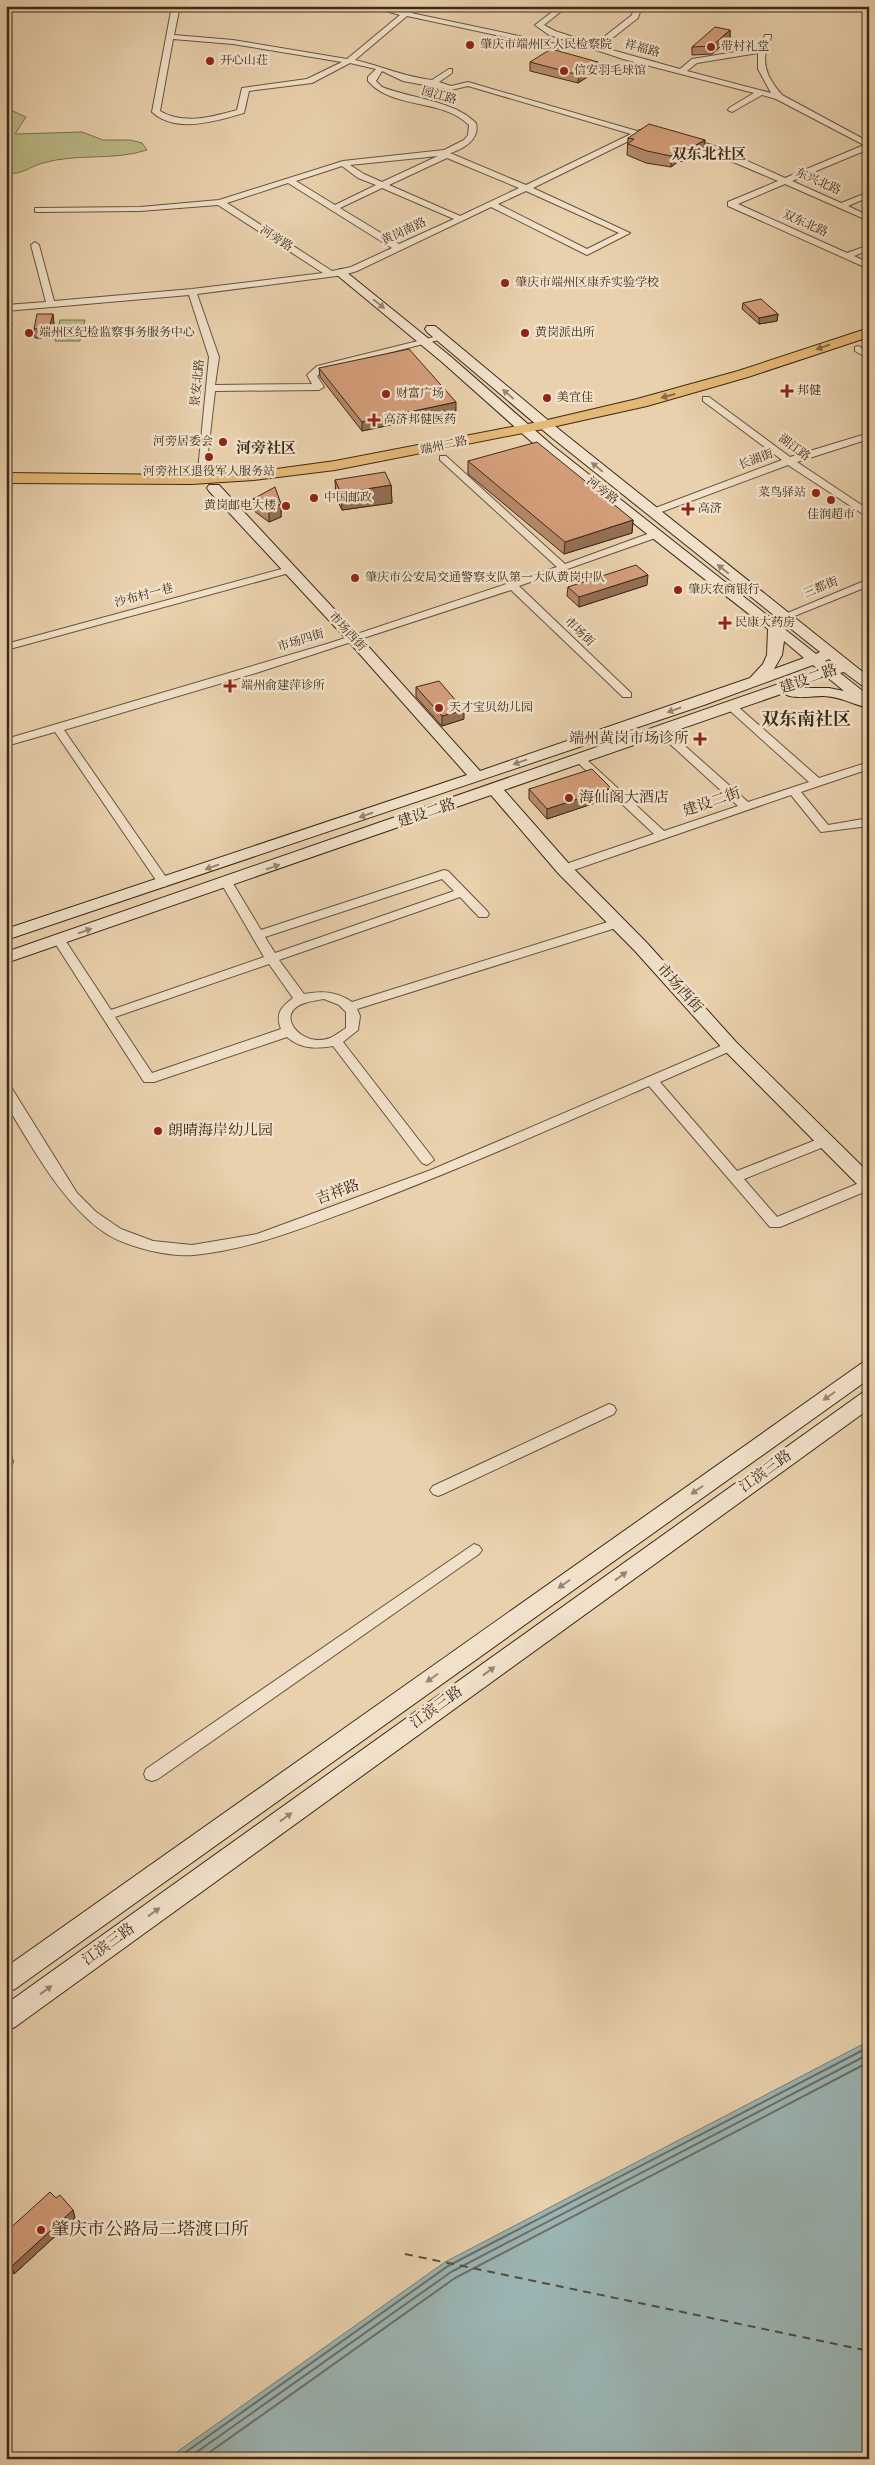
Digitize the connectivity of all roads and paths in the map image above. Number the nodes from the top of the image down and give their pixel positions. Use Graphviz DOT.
graph roads {
  1 [pos="32,6"];
  2 [pos="176,6"];
  3 [pos="370,6"];
  4 [pos="414,6"];
  5 [pos="565,6"];
  6 [pos="638,6"];
  7 [pos="6,10"];
  8 [pos="405,14"];
  9 [pos="768,37"];
  10 [pos="170,38"];
  11 [pos="580,41"];
  12 [pos="596,46"];
  13 [pos="761,50"];
  14 [pos="349,61"];
  15 [pos="381,68"];
  16 [pos="449,71"];
  17 [pos="682,72"];
  18 [pos="433,83"];
  19 [pos="761,92"];
  20 [pos="779,97"];
  21 [pos="732,110"];
  22 [pos="654,132"];
  23 [pos="637,133"];
  24 [pos="682,139"];
  25 [pos="869,145"];
  26 [pos="445,154"];
  27 [pos="343,163"];
  28 [pos="289,180"];
  29 [pos="785,181"];
  30 [pos="384,186"];
  31 [pos="527,188"];
  32 [pos="869,194"];
  33 [pos="220,202"];
  34 [pos="491,204"];
  35 [pos="842,206"];
  36 [pos="334,208"];
  37 [pos="38,210"];
  38 [pos="461,219"];
  39 [pos="869,219"];
  40 [pos="35,245"];
  41 [pos="869,247"];
  42 [pos="399,248"];
  43 [pos="846,256"];
  44 [pos="869,266"];
  45 [pos="354,269"];
  46 [pos="336,274"];
  47 [pos="192,292"];
  48 [pos="51,305"];
  49 [pos="6,308"];
  50 [pos="869,332"];
  51 [pos="442,338"];
  52 [pos="426,342"];
  53 [pos="865,350"];
  54 [pos="806,368"];
  55 [pos="780,377"];
  56 [pos="210,388"];
  57 [pos="706,398"];
  58 [pos="585,423"];
  59 [pos="550,430"];
  60 [pos="530,434"];
  61 [pos="869,436"];
  62 [pos="472,446"];
  63 [pos="443,458"];
  64 [pos="789,461"];
  65 [pos="6,478"];
  66 [pos="200,478"];
  67 [pos="6,488"];
  68 [pos="214,488"];
  69 [pos="654,512"];
  70 [pos="869,515"];
  71 [pos="657,534"];
  72 [pos="564,568"];
  73 [pos="289,570"];
  74 [pos="869,582"];
  75 [pos="513,586"];
  76 [pos="779,622"];
  77 [pos="354,639"];
  78 [pos="6,647"];
  79 [pos="829,654"];
  80 [pos="814,659"];
  81 [pos="846,666"];
  82 [pos="830,672"];
  83 [pos="752,681"];
  84 [pos="869,684"];
  85 [pos="774,693"];
  86 [pos="627,696"];
  87 [pos="699,702"];
  88 [pos="866,703"];
  89 [pos="732,707"];
  90 [pos="713,714"];
  91 [pos="58,728"];
  92 [pos="663,732"];
  93 [pos="6,743"];
  94 [pos="581,760"];
  95 [pos="869,765"];
  96 [pos="477,777"];
  97 [pos="817,783"];
  98 [pos="495,790"];
  99 [pos="794,791"];
  100 [pos="746,807"];
  101 [pos="869,822"];
  102 [pos="662,835"];
  103 [pos="564,869"];
  104 [pos="164,883"];
  105 [pos="227,883"];
  106 [pos="461,893"];
  107 [pos="483,914"];
  108 [pos="618,923"];
  109 [pos="6,935"];
  110 [pos="258,935"];
  111 [pos="59,940"];
  112 [pos="6,958"];
  113 [pos="272,959"];
  114 [pos="301,999"];
  115 [pos="351,1007"];
  116 [pos="110,1015"];
  117 [pos="287,1032"];
  118 [pos="336,1041"];
  119 [pos="730,1046"];
  120 [pos="651,1080"];
  121 [pos="6,1090"];
  122 [pos="10,1106"];
  123 [pos="826,1141"];
  124 [pos="427,1160"];
  125 [pos="735,1177"];
  126 [pos="869,1184"];
  127 [pos="869,1368"];
  128 [pos="869,1398"];
  129 [pos="609,1410"];
  130 [pos="438,1490"];
  131 [pos="474,1550"];
  132 [pos="152,1774"];
  133 [pos="6,1981"];
  134 [pos="6,2019"];
  1 -- 7 [label="street"];
  2 -- 10 [label="street"];
  3 -- 8 [label="street, 祥福路"];
  4 -- 8 [label="street"];
  5 -- 11 [label="street"];
  6 -- 12 [label="street"];
  8 -- 11 [label="street, 祥福路"];
  8 -- 14 [label="street"];
  9 -- 13 [label="street"];
  10 -- 14 [label="street"];
  10 -- 14 [label="street"];
  11 -- 12 [label="street, 祥福路"];
  12 -- 17 [label="street, 祥福路"];
  13 -- 17 [label="street"];
  13 -- 20 [label="street"];
  14 -- 15 [label="street"];
  15 -- 18 [label="street"];
  15 -- 26 [label="street, 园江路"];
  16 -- 18 [label="street"];
  17 -- 19 [label="street, 祥福路"];
  18 -- 23 [label="street"];
  19 -- 20 [label="street, 祥福路"];
  19 -- 21 [label="street"];
  20 -- 25 [label="street, 祥福路"];
  22 -- 23 [label="street, 黄岗南路"];
  23 -- 31 [label="street, 黄岗南路"];
  24 -- 29 [label="street"];
  25 -- 29 [label="street"];
  26 -- 27 [label="street"];
  26 -- 30 [label="street"];
  26 -- 31 [label="street"];
  27 -- 28 [label="street"];
  27 -- 30 [label="street"];
  28 -- 33 [label="street"];
  28 -- 36 [label="street"];
  29 -- 35 [label="street, 东兴北路"];
  29 -- 43 [label="street, 双东北路"];
  30 -- 36 [label="street"];
  30 -- 38 [label="street"];
  31 -- 34 [label="street, 黄岗南路"];
  31 -- 34 [label="street"];
  32 -- 35 [label="street"];
  33 -- 37 [label="street"];
  33 -- 46 [label="street, 河旁路"];
  34 -- 38 [label="street, 黄岗南路"];
  35 -- 39 [label="street, 东兴北路"];
  36 -- 42 [label="street"];
  38 -- 42 [label="street, 黄岗南路"];
  40 -- 48 [label="street"];
  41 -- 43 [label="street"];
  42 -- 45 [label="street, 黄岗南路"];
  43 -- 44 [label="street, 双东北路"];
  45 -- 46 [label="street, 黄岗南路"];
  45 -- 51 [label="street, 河旁路"];
  46 -- 47 [label="street, 黄岗南路"];
  46 -- 52 [label="street, 河旁路, one-way"];
  47 -- 48 [label="street, 黄岗南路"];
  47 -- 56 [label="street, 景安北路"];
  48 -- 49 [label="street, 黄岗南路"];
  50 -- 58 [label="main road, 端州二路, one-way"];
  51 -- 52 [label="street"];
  59 -- 51 [label="street, 河旁路, one-way"];
  52 -- 56 [label="street"];
  52 -- 60 [label="street, 河旁路"];
  53 -- 54 [label="main road"];
  55 -- 57 [label="main road, 端州二路"];
  56 -- 66 [label="street, 景安北路"];
  57 -- 58 [label="main road, 端州二路"];
  57 -- 64 [label="street, 湖江路"];
  58 -- 59 [label="main road, 端州二路"];
  59 -- 60 [label="main road, 端州二路"];
  69 -- 59 [label="street, 河旁路, one-way"];
  60 -- 62 [label="main road, 端州二路"];
  60 -- 71 [label="street, 河旁路"];
  61 -- 64 [label="street, 长湖街"];
  62 -- 63 [label="main road, 端州二路"];
  62 -- 66 [label="main road, 端州二路"];
  63 -- 68 [label="main road, 端州二路"];
  63 -- 72 [label="street"];
  64 -- 69 [label="street, 长湖街"];
  64 -- 70 [label="street, 湖江路"];
  65 -- 66 [label="main road, 端州二路"];
  67 -- 68 [label="main road, 端州二路"];
  68 -- 73 [label="street, 市场西街"];
  76 -- 69 [label="street, 河旁路, one-way"];
  71 -- 72 [label="street, 市场四街"];
  71 -- 76 [label="street, 河旁路"];
  72 -- 75 [label="street, 市场四街"];
  73 -- 77 [label="street, 市场西街"];
  73 -- 78 [label="street, 沙布村一巷"];
  74 -- 76 [label="street, 三都街"];
  75 -- 77 [label="street, 市场四街"];
  75 -- 86 [label="street, 市场街"];
  76 -- 79 [label="street, 河旁路"];
  76 -- 80 [label="street, 河旁路"];
  76 -- 83 [label="street"];
  77 -- 91 [label="street, 市场四街"];
  77 -- 96 [label="street, 市场西街"];
  79 -- 80 [label="street, 建设二路"];
  79 -- 81 [label="street, 河旁路"];
  80 -- 82 [label="street, 河旁路"];
  80 -- 83 [label="street, 建设二路"];
  81 -- 82 [label="street, 建设二路"];
  81 -- 84 [label="street, 河旁路"];
  82 -- 85 [label="street, 建设二路"];
  82 -- 88 [label="street, 河旁路"];
  83 -- 87 [label="street, 建设二路"];
  85 -- 88 [label="street"];
  85 -- 89 [label="street, 建设二路"];
  87 -- 90 [label="main road"];
  87 -- 96 [label="street, 建设二路, one-way"];
  89 -- 90 [label="street, 建设二路"];
  89 -- 97 [label="street"];
  90 -- 92 [label="street, 建设二路"];
  91 -- 93 [label="street, 市场四街"];
  91 -- 104 [label="street"];
  92 -- 94 [label="street, 建设二路"];
  92 -- 100 [label="street"];
  94 -- 98 [label="street, 建设二路"];
  94 -- 102 [label="street"];
  95 -- 97 [label="street, 建设二街"];
  96 -- 104 [label="street, 建设二路, one-way"];
  97 -- 99 [label="street, 建设二街"];
  98 -- 103 [label="street, 市场西街"];
  105 -- 98 [label="street, 建设二路, one-way"];
  99 -- 100 [label="street, 建设二街"];
  99 -- 101 [label="street"];
  100 -- 102 [label="street, 建设二街"];
  102 -- 103 [label="street, 建设二街"];
  103 -- 108 [label="street, 市场西街"];
  104 -- 109 [label="main road, 建设二路"];
  105 -- 110 [label="street"];
  111 -- 105 [label="street, 建设二路, one-way"];
  106 -- 107 [label="street"];
  106 -- 110 [label="street"];
  106 -- 113 [label="street"];
  108 -- 115 [label="street"];
  108 -- 119 [label="street, 市场西街"];
  110 -- 113 [label="street"];
  111 -- 112 [label="street, 建设二路"];
  111 -- 116 [label="street"];
  113 -- 114 [label="street"];
  113 -- 116 [label="street"];
  114 -- 115 [label="street"];
  114 -- 117 [label="street"];
  115 -- 118 [label="street"];
  116 -- 117 [label="street"];
  117 -- 118 [label="street"];
  118 -- 124 [label="street"];
  119 -- 120 [label="street, 吉祥路"];
  119 -- 123 [label="street, 市场西街"];
  120 -- 122 [label="street, 吉祥路"];
  120 -- 125 [label="street"];
  121 -- 122 [label="street, 吉祥路"];
  123 -- 125 [label="street"];
  123 -- 126 [label="street, 市场西街"];
  125 -- 126 [label="street"];
  127 -- 133 [label="street, 江滨三路, one-way"];
  134 -- 128 [label="street, 江滨三路, one-way"];
  129 -- 130 [label="street"];
  131 -- 132 [label="street"];
}
